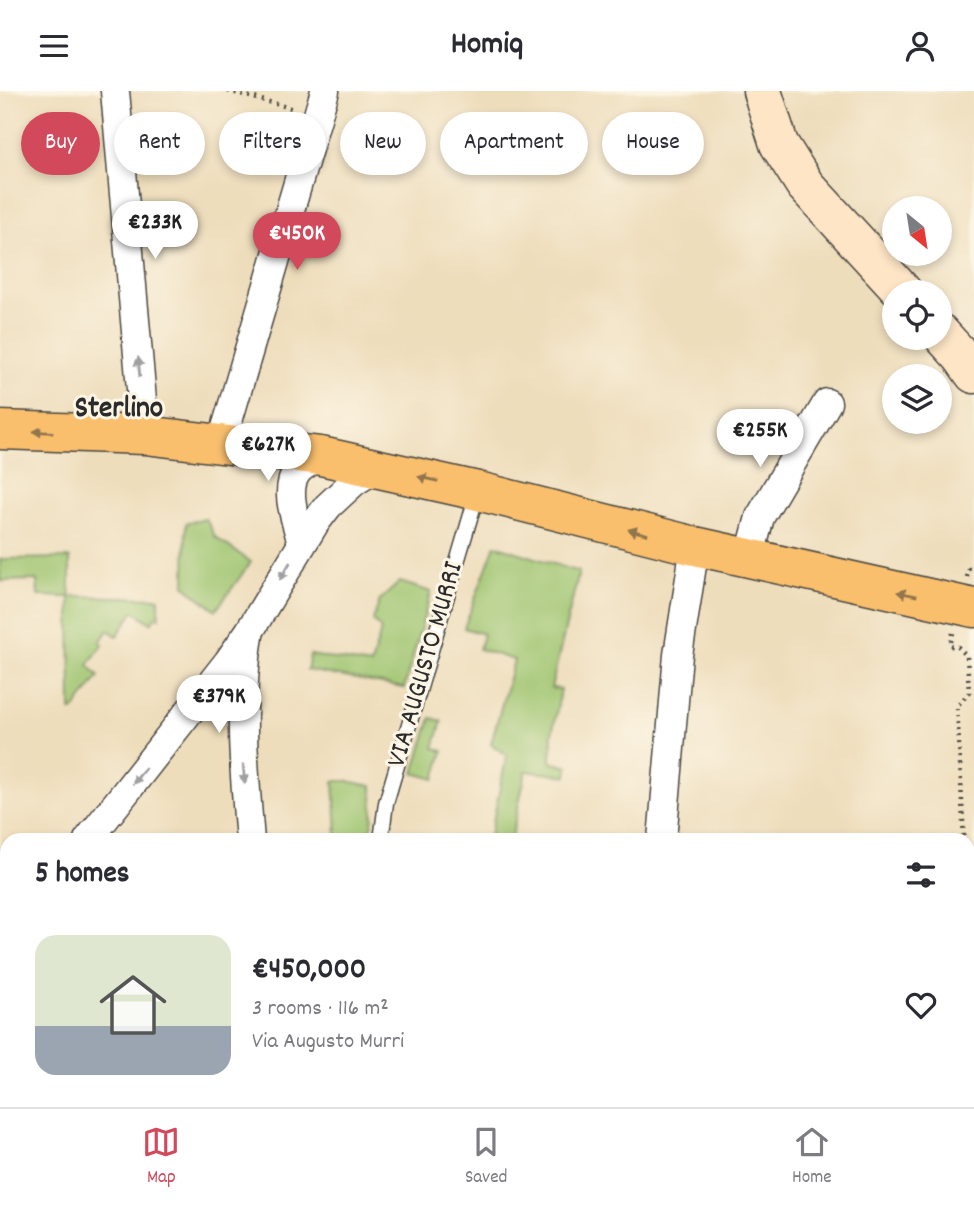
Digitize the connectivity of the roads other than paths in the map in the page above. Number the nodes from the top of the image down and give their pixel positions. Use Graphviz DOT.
graph roads {
  1 [pos="116,91"];
  2 [pos="325,91"];
  3 [pos="762,91"];
  4 [pos="892,280"];
  5 [pos="952,347"];
  6 [pos="974,374"];
  7 [pos="827,403"];
  8 [pos="0,430"];
  9 [pos="145,436"];
  10 [pos="224,443"];
  11 [pos="321,456"];
  12 [pos="378,467"];
  13 [pos="478,491"];
  14 [pos="302,543"];
  15 [pos="695,547"];
  16 [pos="750,559"];
  17 [pos="974,608"];
  18 [pos="249,632"];
  19 [pos="93,833"];
  20 [pos="249,833"];
  21 [pos="382,833"];
  22 [pos="663,833"];
  9 -- 1 [label="street, one-way"];
  2 -- 10 [label="street"];
  3 -- 4 [label="street"];
  5 -- 6 [label="street"];
  7 -- 16 [label="street"];
  9 -- 8 [label="main road, one-way"];
  9 -- 10 [label="main road"];
  10 -- 11 [label="main road"];
  11 -- 12 [label="main road"];
  11 -- 14 [label="street"];
  13 -- 12 [label="main road, one-way"];
  12 -- 14 [label="street"];
  15 -- 13 [label="main road, one-way"];
  13 -- 21 [label="lane, VIA AUGUSTO MURRI"];
  14 -- 18 [label="street, one-way"];
  15 -- 16 [label="main road"];
  15 -- 22 [label="street"];
  17 -- 16 [label="main road, one-way"];
  18 -- 19 [label="street, one-way"];
  18 -- 20 [label="street, one-way"];
}
